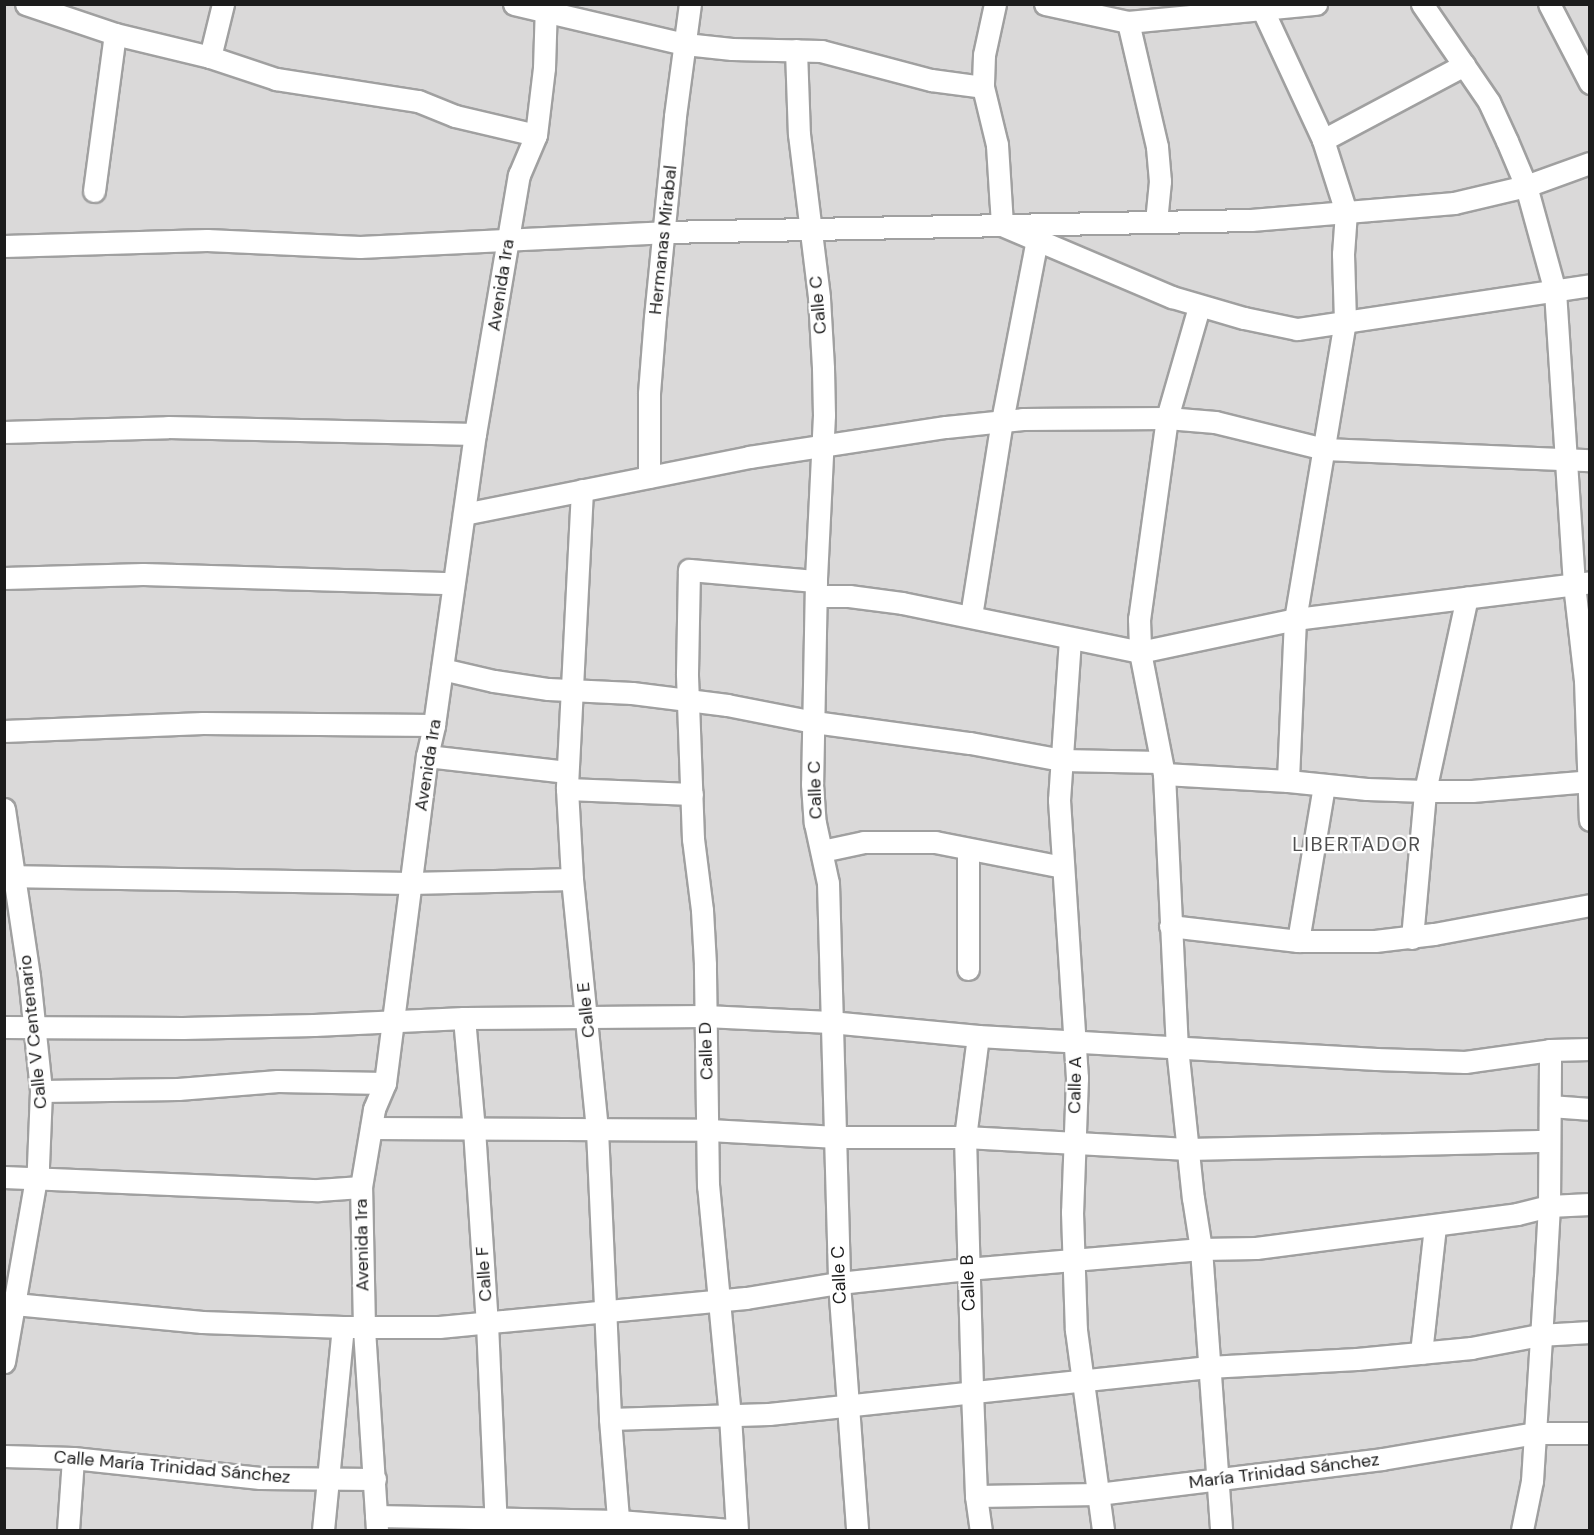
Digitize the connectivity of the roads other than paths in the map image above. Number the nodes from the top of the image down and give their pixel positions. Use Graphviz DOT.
graph roads {
  1 [pos="26,4"];
  2 [pos="223,4"];
  3 [pos="514,4"];
  4 [pos="690,4"];
  5 [pos="995,4"];
  6 [pos="1045,4"];
  7 [pos="1316,4"];
  8 [pos="1422,4"];
  9 [pos="1549,4"];
  10 [pos="1262,7"];
  11 [pos="547,8"];
  12 [pos="1103,12"];
  13 [pos="1128,22"];
  14 [pos="116,34"];
  15 [pos="685,44"];
  16 [pos="795,50"];
  17 [pos="210,57"];
  18 [pos="1464,65"];
  19 [pos="1590,83"];
  20 [pos="983,87"];
  21 [pos="536,135"];
  22 [pos="1323,140"];
  23 [pos="1590,163"];
  24 [pos="1526,186"];
  25 [pos="94,191"];
  26 [pos="1346,212"];
  27 [pos="1156,222"];
  28 [pos="1002,225"];
  29 [pos="810,230"];
  30 [pos="664,232"];
  31 [pos="1037,240"];
  32 [pos="508,241"];
  33 [pos="4,246"];
  34 [pos="1590,285"];
  35 [pos="1555,291"];
  36 [pos="1199,307"];
  37 [pos="1345,321"];
  38 [pos="1167,418"];
  39 [pos="1002,421"];
  40 [pos="4,432"];
  41 [pos="475,434"];
  42 [pos="821,445"];
  43 [pos="1324,449"];
  44 [pos="1564,458"];
  45 [pos="1590,460"];
  46 [pos="649,477"];
  47 [pos="582,490"];
  48 [pos="464,514"];
  49 [pos="4,578"];
  50 [pos="452,583"];
  51 [pos="1582,583"];
  52 [pos="817,588"];
  53 [pos="1467,597"];
  54 [pos="971,616"];
  55 [pos="1295,619"];
  56 [pos="1070,639"];
  57 [pos="1140,652"];
  58 [pos="442,669"];
  59 [pos="571,689"];
  60 [pos="688,702"];
  61 [pos="814,722"];
  62 [pos="434,725"];
  63 [pos="4,731"];
  64 [pos="427,756"];
  65 [pos="1062,760"];
  66 [pos="1162,768"];
  67 [pos="567,780"];
  68 [pos="1288,781"];
  69 [pos="1589,781"];
  70 [pos="1324,785"];
  71 [pos="1425,791"];
  72 [pos="692,795"];
  73 [pos="4,809"];
  74 [pos="1590,820"];
  75 [pos="968,850"];
  76 [pos="822,851"];
  77 [pos="1063,867"];
  78 [pos="9,876"];
  79 [pos="572,879"];
  80 [pos="410,883"];
  81 [pos="1590,905"];
  82 [pos="1170,926"];
  83 [pos="1412,938"];
  84 [pos="1298,941"];
  85 [pos="968,969"];
  86 [pos="705,1016"];
  87 [pos="464,1018"];
  88 [pos="587,1018"];
  89 [pos="392,1021"];
  90 [pos="830,1022"];
  91 [pos="35,1026"];
  92 [pos="4,1027"];
  93 [pos="978,1036"];
  94 [pos="1075,1040"];
  95 [pos="1178,1047"];
  96 [pos="1590,1049"];
  97 [pos="1550,1050"];
  98 [pos="385,1083"];
  99 [pos="42,1090"];
  100 [pos="1550,1106"];
  101 [pos="1590,1110"];
  102 [pos="371,1128"];
  103 [pos="474,1129"];
  104 [pos="597,1130"];
  105 [pos="709,1130"];
  106 [pos="837,1137"];
  107 [pos="965,1137"];
  108 [pos="1549,1141"];
  109 [pos="1074,1144"];
  110 [pos="1188,1149"];
  111 [pos="4,1177"];
  112 [pos="36,1179"];
  113 [pos="361,1187"];
  114 [pos="1590,1204"];
  115 [pos="1549,1206"];
  116 [pos="1435,1226"];
  117 [pos="1201,1249"];
  118 [pos="1075,1261"];
  119 [pos="967,1269"];
  120 [pos="839,1283"];
  121 [pos="720,1299"];
  122 [pos="9,1303"];
  123 [pos="607,1313"];
  124 [pos="487,1323"];
  125 [pos="342,1327"];
  126 [pos="364,1327"];
  127 [pos="1590,1332"];
  128 [pos="1539,1335"];
  129 [pos="1421,1353"];
  130 [pos="4,1362"];
  131 [pos="1208,1367"];
  132 [pos="1083,1382"];
  133 [pos="972,1391"];
  134 [pos="846,1404"];
  135 [pos="730,1417"];
  136 [pos="610,1419"];
  137 [pos="1534,1433"];
  138 [pos="1590,1433"];
  139 [pos="4,1456"];
  140 [pos="73,1458"];
  141 [pos="329,1478"];
  142 [pos="375,1479"];
  143 [pos="1216,1480"];
  144 [pos="1098,1494"];
  145 [pos="976,1496"];
  146 [pos="376,1523"];
  147 [pos="496,1524"];
  148 [pos="619,1526"];
  149 [pos="68,1530"];
  150 [pos="323,1530"];
  151 [pos="730,1530"];
  152 [pos="736,1530"];
  153 [pos="857,1530"];
  154 [pos="981,1530"];
  155 [pos="1103,1530"];
  156 [pos="1221,1530"];
  157 [pos="1522,1530"];
  1 -- 14 [label="street"];
  2 -- 17 [label="street"];
  3 -- 11 [label="street"];
  4 -- 15 [label="street, Hermanas Mirabal"];
  5 -- 20 [label="street"];
  6 -- 12 [label="street"];
  7 -- 10 [label="street"];
  8 -- 18 [label="street"];
  9 -- 19 [label="street"];
  10 -- 13 [label="street"];
  10 -- 22 [label="street"];
  11 -- 15 [label="street"];
  11 -- 21 [label="street, Avenida 1ra"];
  12 -- 13 [label="street"];
  13 -- 27 [label="street"];
  14 -- 17 [label="street"];
  14 -- 25 [label="street"];
  15 -- 16 [label="street"];
  15 -- 30 [label="street, Hermanas Mirabal"];
  16 -- 20 [label="street"];
  16 -- 29 [label="street, Calle C"];
  17 -- 21 [label="street"];
  18 -- 22 [label="street"];
  18 -- 24 [label="street"];
  20 -- 28 [label="street"];
  21 -- 32 [label="street, Avenida 1ra"];
  22 -- 26 [label="street"];
  23 -- 24 [label="street"];
  24 -- 26 [label="street"];
  24 -- 35 [label="street"];
  26 -- 27 [label="street"];
  26 -- 37 [label="street"];
  27 -- 28 [label="street"];
  28 -- 29 [label="street"];
  28 -- 31 [label="street"];
  29 -- 30 [label="street"];
  29 -- 42 [label="street, Calle C"];
  30 -- 32 [label="street"];
  30 -- 46 [label="street, Hermanas Mirabal"];
  31 -- 36 [label="street"];
  31 -- 39 [label="street"];
  32 -- 33 [label="street"];
  32 -- 41 [label="street, Avenida 1ra"];
  34 -- 35 [label="street"];
  35 -- 37 [label="street"];
  35 -- 44 [label="street"];
  36 -- 37 [label="street"];
  36 -- 38 [label="street"];
  37 -- 43 [label="street"];
  38 -- 39 [label="street"];
  38 -- 43 [label="street"];
  38 -- 57 [label="street"];
  39 -- 42 [label="street"];
  39 -- 54 [label="street"];
  40 -- 41 [label="street"];
  41 -- 48 [label="street, Avenida 1ra"];
  42 -- 46 [label="street"];
  42 -- 52 [label="street, Calle C"];
  43 -- 44 [label="street"];
  43 -- 55 [label="street"];
  44 -- 45 [label="street"];
  44 -- 51 [label="street"];
  46 -- 47 [label="street"];
  47 -- 48 [label="street"];
  47 -- 59 [label="street, Calle E"];
  48 -- 50 [label="street, Avenida 1ra"];
  49 -- 50 [label="street"];
  50 -- 58 [label="street, Avenida 1ra"];
  51 -- 53 [label="street"];
  51 -- 69 [label="street"];
  52 -- 54 [label="street"];
  52 -- 60 [label="street, Calle D"];
  52 -- 61 [label="street, Calle C"];
  53 -- 55 [label="street"];
  53 -- 71 [label="street"];
  54 -- 56 [label="street"];
  55 -- 57 [label="street"];
  55 -- 68 [label="street"];
  56 -- 57 [label="street"];
  56 -- 65 [label="street, Calle A"];
  57 -- 66 [label="street"];
  58 -- 59 [label="street"];
  58 -- 62 [label="street, Avenida 1ra"];
  59 -- 60 [label="street"];
  59 -- 67 [label="street, Calle E"];
  60 -- 61 [label="street"];
  60 -- 72 [label="street, Calle D"];
  61 -- 65 [label="street"];
  61 -- 76 [label="street, Calle C"];
  62 -- 63 [label="street"];
  62 -- 64 [label="street, Avenida 1ra"];
  64 -- 67 [label="street"];
  64 -- 80 [label="street, Avenida 1ra"];
  65 -- 66 [label="street"];
  65 -- 77 [label="street, Calle A"];
  66 -- 68 [label="street"];
  66 -- 82 [label="street"];
  67 -- 72 [label="street"];
  67 -- 79 [label="street, Calle E"];
  68 -- 70 [label="street"];
  69 -- 71 [label="street"];
  69 -- 74 [label="street"];
  70 -- 71 [label="street"];
  70 -- 84 [label="street"];
  71 -- 83 [label="street"];
  72 -- 86 [label="street, Calle D"];
  73 -- 78 [label="street, Calle V Centenario"];
  75 -- 76 [label="street"];
  75 -- 77 [label="street"];
  75 -- 85 [label="street"];
  76 -- 90 [label="street, Calle C"];
  77 -- 94 [label="street, Calle A"];
  78 -- 80 [label="street"];
  78 -- 91 [label="street, Calle V Centenario"];
  79 -- 80 [label="street"];
  79 -- 88 [label="street, Calle E"];
  80 -- 89 [label="street, Avenida 1ra"];
  81 -- 83 [label="street"];
  82 -- 84 [label="street"];
  82 -- 95 [label="street"];
  83 -- 84 [label="street"];
  86 -- 88 [label="street"];
  86 -- 90 [label="street"];
  86 -- 105 [label="street, Calle D"];
  87 -- 88 [label="street"];
  87 -- 89 [label="street"];
  87 -- 103 [label="street, Calle F"];
  88 -- 104 [label="street, Calle E"];
  89 -- 91 [label="street"];
  89 -- 98 [label="street, Avenida 1ra"];
  90 -- 93 [label="street"];
  90 -- 106 [label="street, Calle C"];
  91 -- 92 [label="street"];
  91 -- 99 [label="street, Calle V Centenario"];
  93 -- 94 [label="street"];
  93 -- 107 [label="street, Calle B"];
  94 -- 95 [label="street"];
  94 -- 109 [label="street, Calle A"];
  95 -- 97 [label="street"];
  95 -- 110 [label="street"];
  96 -- 97 [label="street"];
  97 -- 100 [label="street"];
  98 -- 99 [label="street"];
  98 -- 102 [label="street, Avenida 1ra"];
  99 -- 112 [label="street, Calle V Centenario"];
  100 -- 101 [label="street"];
  100 -- 108 [label="street"];
  102 -- 103 [label="street"];
  102 -- 113 [label="street, Avenida 1ra"];
  103 -- 104 [label="street"];
  103 -- 124 [label="street, Calle F"];
  104 -- 105 [label="street"];
  104 -- 123 [label="street, Calle E"];
  105 -- 106 [label="street"];
  105 -- 121 [label="street, Calle D"];
  106 -- 107 [label="street"];
  106 -- 120 [label="street, Calle C"];
  107 -- 109 [label="street"];
  107 -- 119 [label="street, Calle B"];
  108 -- 110 [label="street"];
  108 -- 115 [label="street"];
  109 -- 110 [label="street"];
  109 -- 118 [label="street, Calle A"];
  110 -- 117 [label="street"];
  111 -- 112 [label="street"];
  112 -- 113 [label="street"];
  112 -- 122 [label="street, Calle V Centenario"];
  113 -- 126 [label="street, Avenida 1ra"];
  114 -- 115 [label="street"];
  115 -- 116 [label="street"];
  115 -- 128 [label="street"];
  116 -- 117 [label="street"];
  116 -- 129 [label="street"];
  117 -- 118 [label="street"];
  117 -- 131 [label="street"];
  118 -- 119 [label="street"];
  118 -- 132 [label="street, Calle A"];
  119 -- 120 [label="street"];
  119 -- 133 [label="street, Calle B"];
  120 -- 121 [label="street"];
  120 -- 134 [label="street, Calle C"];
  121 -- 123 [label="street"];
  121 -- 135 [label="street, Calle D"];
  122 -- 125 [label="street"];
  122 -- 130 [label="street, Calle V Centenario"];
  123 -- 124 [label="street"];
  123 -- 136 [label="street, Calle E"];
  124 -- 126 [label="street"];
  124 -- 147 [label="street, Calle F"];
  125 -- 126 [label="street"];
  125 -- 141 [label="street"];
  126 -- 142 [label="street, Avenida 1ra"];
  127 -- 128 [label="street"];
  128 -- 129 [label="street"];
  128 -- 137 [label="street"];
  129 -- 131 [label="street"];
  131 -- 132 [label="street"];
  131 -- 143 [label="street"];
  132 -- 133 [label="street"];
  132 -- 144 [label="street, Calle A"];
  133 -- 134 [label="street"];
  133 -- 145 [label="street, Calle B"];
  134 -- 135 [label="street"];
  134 -- 153 [label="street, Calle C"];
  135 -- 136 [label="street"];
  135 -- 152 [label="street, Calle D"];
  136 -- 148 [label="street, Calle E"];
  137 -- 138 [label="street, María Trinidad Sánchez"];
  137 -- 143 [label="street, María Trinidad Sánchez"];
  137 -- 157 [label="street"];
  139 -- 140 [label="street, Calle María Trinidad Sánchez"];
  140 -- 141 [label="street, Calle María Trinidad Sánchez"];
  140 -- 149 [label="street"];
  141 -- 142 [label="street, Calle María Trinidad Sánchez"];
  141 -- 150 [label="street"];
  142 -- 146 [label="street, Avenida 1ra"];
  143 -- 144 [label="street, María Trinidad Sánchez"];
  143 -- 156 [label="street"];
  144 -- 145 [label="street, María Trinidad Sánchez"];
  144 -- 155 [label="street, Calle A"];
  145 -- 154 [label="street, Calle B"];
  146 -- 147 [label="street"];
  147 -- 148 [label="street"];
  148 -- 151 [label="street"];
}
